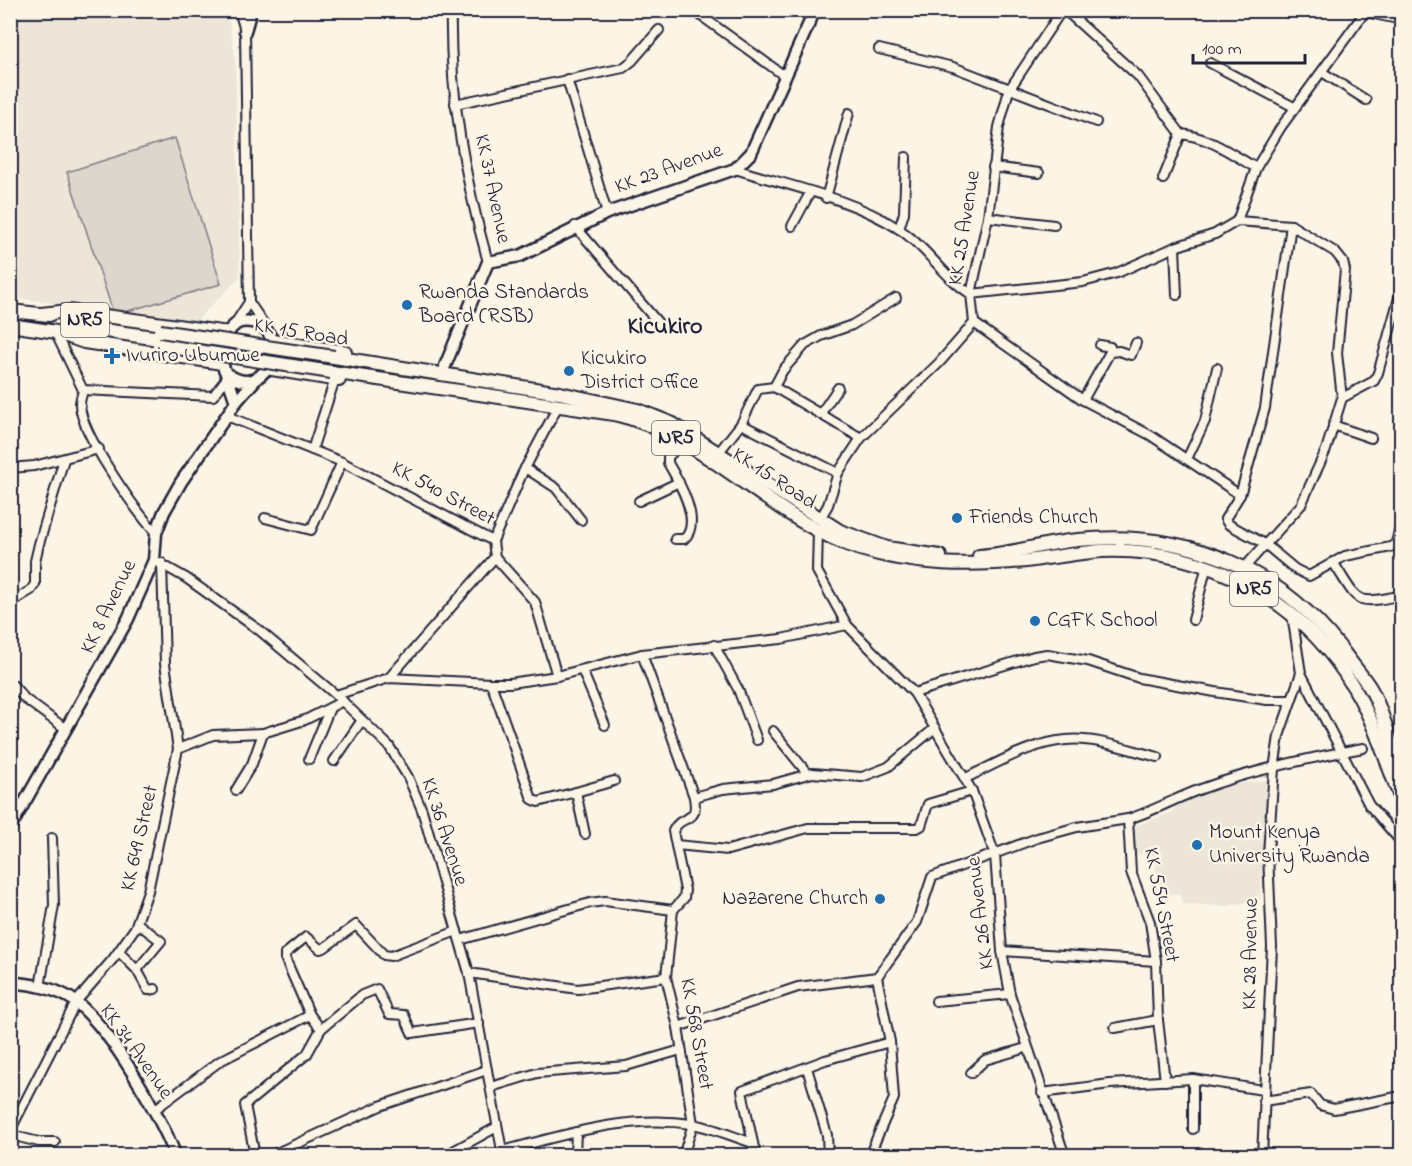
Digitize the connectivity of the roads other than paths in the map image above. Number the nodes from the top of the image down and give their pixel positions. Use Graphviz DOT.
graph roads {
  1 [pos="239,10"];
  2 [pos="251,10"];
  3 [pos="451,10"];
  4 [pos="815,10"];
  5 [pos="1063,10"];
  6 [pos="692,11"];
  7 [pos="1363,11"];
  8 [pos="1388,13"];
  9 [pos="1401,21"];
  10 [pos="659,30"];
  11 [pos="245,31"];
  12 [pos="879,49"];
  13 [pos="1210,63"];
  14 [pos="1322,72"];
  15 [pos="786,77"];
  16 [pos="567,79"];
  17 [pos="1009,90"];
  18 [pos="1366,100"];
  19 [pos="455,104"];
  20 [pos="1294,107"];
  21 [pos="849,113"];
  22 [pos="1096,122"];
  23 [pos="1181,134"];
  24 [pos="906,157"];
  25 [pos="993,167"];
  26 [pos="1256,168"];
  27 [pos="735,169"];
  28 [pos="1039,173"];
  29 [pos="1163,179"];
  30 [pos="810,193"];
  31 [pos="826,198"];
  32 [pos="607,213"];
  33 [pos="988,217"];
  34 [pos="1237,221"];
  35 [pos="1054,225"];
  36 [pos="1291,225"];
  37 [pos="575,226"];
  38 [pos="792,226"];
  39 [pos="899,230"];
  40 [pos="1175,246"];
  41 [pos="488,262"];
  42 [pos="1401,287"];
  43 [pos="971,294"];
  44 [pos="1177,295"];
  45 [pos="896,298"];
  46 [pos="249,302"];
  47 [pos="10,311"];
  48 [pos="41,314"];
  49 [pos="974,323"];
  50 [pos="1391,323"];
  51 [pos="10,325"];
  52 [pos="660,325"];
  53 [pos="1401,326"];
  54 [pos="231,329"];
  55 [pos="55,332"];
  56 [pos="270,336"];
  57 [pos="1136,343"];
  58 [pos="1100,345"];
  59 [pos="1111,351"];
  60 [pos="444,366"];
  61 [pos="266,368"];
  62 [pos="1217,368"];
  63 [pos="225,371"];
  64 [pos="333,376"];
  65 [pos="256,378"];
  66 [pos="483,381"];
  67 [pos="774,387"];
  68 [pos="838,388"];
  69 [pos="83,390"];
  70 [pos="1342,398"];
  71 [pos="1083,400"];
  72 [pos="236,402"];
  73 [pos="558,406"];
  74 [pos="821,413"];
  75 [pos="227,417"];
  76 [pos="741,424"];
  77 [pos="1333,425"];
  78 [pos="861,438"];
  79 [pos="1371,438"];
  80 [pos="683,442"];
  81 [pos="99,449"];
  82 [pos="312,450"];
  83 [pos="719,452"];
  84 [pos="64,459"];
  85 [pos="1187,459"];
  86 [pos="342,462"];
  87 [pos="10,468"];
  88 [pos="525,468"];
  89 [pos="838,473"];
  90 [pos="679,482"];
  91 [pos="1240,495"];
  92 [pos="639,501"];
  93 [pos="265,519"];
  94 [pos="1401,519"];
  95 [pos="581,520"];
  96 [pos="819,525"];
  97 [pos="156,533"];
  98 [pos="675,539"];
  99 [pos="493,541"];
  100 [pos="1265,544"];
  101 [pos="495,557"];
  102 [pos="158,562"];
  103 [pos="1333,562"];
  104 [pos="1207,565"];
  105 [pos="1244,568"];
  106 [pos="1237,580"];
  107 [pos="1401,595"];
  108 [pos="10,603"];
  109 [pos="1292,613"];
  110 [pos="1193,620"];
  111 [pos="847,625"];
  112 [pos="714,645"];
  113 [pos="642,654"];
  114 [pos="582,670"];
  115 [pos="1301,673"];
  116 [pos="557,676"];
  117 [pos="389,678"];
  118 [pos="10,682"];
  119 [pos="491,683"];
  120 [pos="914,693"];
  121 [pos="336,694"];
  122 [pos="1291,700"];
  123 [pos="343,701"];
  124 [pos="330,708"];
  125 [pos="362,720"];
  126 [pos="605,725"];
  127 [pos="935,728"];
  128 [pos="66,729"];
  129 [pos="772,731"];
  130 [pos="263,733"];
  131 [pos="757,740"];
  132 [pos="1363,748"];
  133 [pos="178,749"];
  134 [pos="1340,752"];
  135 [pos="1158,757"];
  136 [pos="309,759"];
  137 [pos="334,761"];
  138 [pos="1274,769"];
  139 [pos="1401,773"];
  140 [pos="808,774"];
  141 [pos="966,778"];
  142 [pos="614,781"];
  143 [pos="236,790"];
  144 [pos="972,791"];
  145 [pos="576,792"];
  146 [pos="694,797"];
  147 [pos="1401,802"];
  148 [pos="1128,819"];
  149 [pos="10,828"];
  150 [pos="585,834"];
  151 [pos="52,838"];
  152 [pos="1401,843"];
  153 [pos="676,845"];
  154 [pos="995,855"];
  155 [pos="673,910"];
  156 [pos="137,923"];
  157 [pos="456,931"];
  158 [pos="460,940"];
  159 [pos="1002,951"];
  160 [pos="118,952"];
  161 [pos="1156,961"];
  162 [pos="137,970"];
  163 [pos="469,973"];
  164 [pos="666,977"];
  165 [pos="877,977"];
  166 [pos="10,983"];
  167 [pos="40,987"];
  168 [pos="155,989"];
  169 [pos="1010,994"];
  170 [pos="936,1001"];
  171 [pos="76,1002"];
  172 [pos="310,1015"];
  173 [pos="1158,1020"];
  174 [pos="479,1023"];
  175 [pos="678,1027"];
  176 [pos="1115,1028"];
  177 [pos="321,1029"];
  178 [pos="890,1042"];
  179 [pos="1026,1048"];
  180 [pos="681,1050"];
  181 [pos="807,1068"];
  182 [pos="487,1070"];
  183 [pos="971,1073"];
  184 [pos="1193,1079"];
  185 [pos="1166,1081"];
  186 [pos="491,1087"];
  187 [pos="1263,1090"];
  188 [pos="1042,1093"];
  189 [pos="1401,1096"];
  190 [pos="1263,1101"];
  191 [pos="154,1110"];
  192 [pos="693,1124"];
  193 [pos="497,1127"];
  194 [pos="1193,1129"];
  195 [pos="576,1132"];
  196 [pos="10,1133"];
  197 [pos="55,1142"];
  198 [pos="753,1143"];
  199 [pos="502,1153"];
  200 [pos="449,1154"];
  201 [pos="176,1155"];
  202 [pos="255,1155"];
  203 [pos="270,1155"];
  204 [pos="575,1155"];
  205 [pos="684,1155"];
  206 [pos="756,1155"];
  207 [pos="828,1155"];
  208 [pos="869,1155"];
  209 [pos="1065,1155"];
  210 [pos="1262,1155"];
  1 -- 11 [label="street"];
  2 -- 11 [label="main road"];
  3 -- 19 [label="street, KK 37 Avenue"];
  4 -- 15 [label="main road, KK 23 Avenue"];
  5 -- 17 [label="street, KK 25 Avenue"];
  5 -- 23 [label="street"];
  6 -- 15 [label="street"];
  7 -- 8 [label="street"];
  7 -- 14 [label="street"];
  8 -- 9 [label="street"];
  10 -- 16 [label="street"];
  11 -- 46 [label="street"];
  12 -- 17 [label="street"];
  13 -- 20 [label="street"];
  14 -- 18 [label="street"];
  14 -- 20 [label="street"];
  15 -- 27 [label="main road, KK 23 Avenue"];
  16 -- 19 [label="street"];
  16 -- 32 [label="street"];
  17 -- 22 [label="street"];
  17 -- 25 [label="street, KK 25 Avenue"];
  19 -- 41 [label="street, KK 37 Avenue"];
  20 -- 26 [label="street"];
  21 -- 31 [label="street"];
  23 -- 26 [label="street"];
  23 -- 29 [label="street"];
  24 -- 39 [label="street"];
  25 -- 28 [label="street"];
  25 -- 33 [label="street, KK 25 Avenue"];
  26 -- 34 [label="street"];
  27 -- 30 [label="street"];
  27 -- 32 [label="main road, KK 23 Avenue"];
  30 -- 31 [label="street"];
  30 -- 38 [label="street"];
  31 -- 39 [label="street"];
  32 -- 37 [label="main road, KK 23 Avenue"];
  33 -- 35 [label="street"];
  33 -- 43 [label="street, KK 25 Avenue"];
  34 -- 36 [label="street"];
  34 -- 40 [label="street"];
  36 -- 70 [label="street"];
  36 -- 91 [label="street"];
  37 -- 41 [label="main road, KK 23 Avenue"];
  37 -- 52 [label="street"];
  39 -- 43 [label="street"];
  40 -- 43 [label="street"];
  40 -- 44 [label="street"];
  41 -- 60 [label="main road, KK 37 Avenue"];
  42 -- 50 [label="street"];
  43 -- 49 [label="street, KK 25 Avenue"];
  45 -- 67 [label="street"];
  46 -- 54 [label="street"];
  46 -- 56 [label="street"];
  47 -- 48 [label="highway, KK 15 Road / NR5"];
  48 -- 54 [label="highway"];
  48 -- 66 [label="highway, KK 15 Road / NR5, bridge"];
  49 -- 71 [label="street"];
  49 -- 78 [label="street"];
  50 -- 53 [label="street"];
  50 -- 70 [label="street"];
  51 -- 55 [label="highway, KK 15 Road / NR5"];
  54 -- 56 [label="main road"];
  54 -- 63 [label="main road"];
  55 -- 63 [label="highway"];
  55 -- 64 [label="highway, KK 15 Road / NR5, bridge"];
  55 -- 69 [label="street"];
  56 -- 60 [label="highway"];
  56 -- 61 [label="main road"];
  57 -- 59 [label="street"];
  58 -- 59 [label="street"];
  59 -- 71 [label="street"];
  60 -- 66 [label="highway"];
  61 -- 64 [label="highway"];
  61 -- 65 [label="main road"];
  62 -- 85 [label="street"];
  63 -- 65 [label="main road"];
  63 -- 69 [label="street"];
  63 -- 72 [label="main road"];
  64 -- 73 [label="highway, KK 15 Road / NR5"];
  64 -- 82 [label="street"];
  65 -- 72 [label="main road, KK 8 Avenue"];
  66 -- 83 [label="highway, KK 15 Road / NR5"];
  67 -- 74 [label="street"];
  67 -- 76 [label="street"];
  68 -- 74 [label="street"];
  69 -- 81 [label="street"];
  70 -- 77 [label="street"];
  71 -- 85 [label="street"];
  72 -- 75 [label="main road, KK 8 Avenue"];
  73 -- 80 [label="highway, KK 15 Road / NR5"];
  73 -- 88 [label="street"];
  74 -- 78 [label="street"];
  75 -- 82 [label="street, KK 540 Street"];
  75 -- 97 [label="main road, KK 8 Avenue"];
  76 -- 83 [label="street"];
  76 -- 89 [label="street"];
  77 -- 79 [label="street"];
  77 -- 100 [label="street"];
  78 -- 89 [label="street"];
  80 -- 90 [label="street"];
  80 -- 96 [label="highway, KK 15 Road / NR5"];
  81 -- 84 [label="street"];
  81 -- 97 [label="street"];
  82 -- 86 [label="street, KK 540 Street"];
  83 -- 96 [label="highway, KK 15 Road / NR5"];
  84 -- 87 [label="street"];
  84 -- 108 [label="street"];
  85 -- 91 [label="street"];
  86 -- 93 [label="street"];
  86 -- 99 [label="street, KK 540 Street"];
  88 -- 95 [label="street"];
  88 -- 99 [label="street"];
  89 -- 96 [label="street"];
  90 -- 92 [label="street"];
  90 -- 98 [label="street"];
  91 -- 100 [label="street"];
  94 -- 103 [label="street"];
  96 -- 104 [label="highway, KK 15 Road / NR5"];
  96 -- 105 [label="highway, KK 15 Road / NR5"];
  96 -- 111 [label="street, KK 26 Avenue"];
  97 -- 102 [label="main road, KK 8 Avenue"];
  99 -- 101 [label="street, KK 540 Street"];
  100 -- 103 [label="street"];
  100 -- 105 [label="street"];
  101 -- 116 [label="street, KK 540 Street"];
  101 -- 117 [label="street"];
  102 -- 121 [label="street, KK 36 Avenue"];
  102 -- 128 [label="main road, KK 8 Avenue"];
  102 -- 133 [label="street"];
  103 -- 107 [label="street"];
  104 -- 106 [label="highway, KK 15 Road / NR5"];
  104 -- 110 [label="street"];
  105 -- 106 [label="highway"];
  105 -- 139 [label="highway, KK 15 Road / NR5"];
  106 -- 109 [label="highway, KK 15 Road / NR5"];
  109 -- 115 [label="street, KK 28 Avenue"];
  109 -- 147 [label="highway, KK 15 Road / NR5"];
  111 -- 112 [label="street"];
  111 -- 120 [label="street, KK 26 Avenue"];
  112 -- 113 [label="street"];
  112 -- 131 [label="street"];
  113 -- 114 [label="street"];
  113 -- 146 [label="street"];
  114 -- 116 [label="street"];
  114 -- 126 [label="street"];
  115 -- 122 [label="street, KK 28 Avenue"];
  115 -- 134 [label="street"];
  116 -- 119 [label="street"];
  117 -- 119 [label="street"];
  117 -- 121 [label="street"];
  118 -- 128 [label="street"];
  119 -- 145 [label="street"];
  120 -- 122 [label="street"];
  120 -- 127 [label="street, KK 26 Avenue"];
  121 -- 123 [label="street, KK 36 Avenue"];
  122 -- 138 [label="street, KK 28 Avenue"];
  123 -- 124 [label="street"];
  123 -- 125 [label="street, KK 36 Avenue"];
  124 -- 130 [label="street"];
  124 -- 136 [label="street"];
  125 -- 137 [label="street"];
  125 -- 157 [label="street, KK 36 Avenue"];
  127 -- 140 [label="street"];
  127 -- 141 [label="street, KK 26 Avenue"];
  128 -- 149 [label="main road, KK 8 Avenue"];
  129 -- 140 [label="street"];
  130 -- 133 [label="street"];
  130 -- 143 [label="street"];
  132 -- 134 [label="street"];
  133 -- 156 [label="street, KK 649 Street"];
  134 -- 138 [label="street"];
  134 -- 152 [label="street"];
  135 -- 141 [label="street"];
  138 -- 148 [label="street"];
  138 -- 187 [label="street, KK 28 Avenue"];
  140 -- 146 [label="street"];
  141 -- 144 [label="street, KK 26 Avenue"];
  142 -- 145 [label="street"];
  144 -- 153 [label="street"];
  144 -- 154 [label="street, KK 26 Avenue"];
  145 -- 150 [label="street"];
  146 -- 153 [label="street, KK 568 Street"];
  148 -- 154 [label="street"];
  148 -- 161 [label="street, KK 554 Street"];
  151 -- 167 [label="street"];
  153 -- 155 [label="street, KK 568 Street"];
  154 -- 159 [label="street, KK 26 Avenue"];
  154 -- 165 [label="street"];
  155 -- 158 [label="street"];
  155 -- 164 [label="street, KK 568 Street"];
  156 -- 160 [label="street, KK 649 Street"];
  156 -- 162 [label="street"];
  157 -- 158 [label="street, KK 36 Avenue"];
  157 -- 172 [label="street"];
  158 -- 163 [label="street, KK 36 Avenue"];
  159 -- 161 [label="street"];
  159 -- 169 [label="street, KK 26 Avenue"];
  160 -- 162 [label="street"];
  160 -- 171 [label="street, KK 649 Street"];
  161 -- 173 [label="street, KK 554 Street"];
  162 -- 168 [label="street"];
  163 -- 164 [label="street"];
  163 -- 174 [label="street, KK 36 Avenue"];
  164 -- 175 [label="street, KK 568 Street"];
  165 -- 175 [label="street"];
  165 -- 178 [label="street"];
  166 -- 167 [label="main road, KK 34 Avenue"];
  167 -- 171 [label="main road, KK 34 Avenue"];
  169 -- 170 [label="street"];
  169 -- 179 [label="street, KK 26 Avenue"];
  171 -- 191 [label="main road, KK 34 Avenue"];
  171 -- 196 [label="street, KK 649 Street"];
  172 -- 177 [label="street"];
  172 -- 191 [label="street"];
  173 -- 176 [label="street"];
  173 -- 185 [label="street, KK 554 Street"];
  174 -- 177 [label="street"];
  174 -- 182 [label="street, KK 36 Avenue"];
  175 -- 180 [label="street, KK 568 Street"];
  177 -- 202 [label="street"];
  178 -- 181 [label="street"];
  178 -- 208 [label="street"];
  179 -- 183 [label="street"];
  179 -- 188 [label="street, KK 26 Avenue"];
  180 -- 186 [label="street"];
  180 -- 192 [label="street, KK 568 Street"];
  181 -- 198 [label="street"];
  181 -- 207 [label="street"];
  182 -- 186 [label="street, KK 36 Avenue"];
  182 -- 203 [label="street"];
  184 -- 185 [label="street"];
  184 -- 187 [label="street"];
  184 -- 194 [label="street"];
  185 -- 188 [label="street"];
  186 -- 193 [label="street, KK 36 Avenue"];
  187 -- 190 [label="street, KK 28 Avenue"];
  188 -- 209 [label="street, KK 26 Avenue"];
  189 -- 190 [label="street"];
  190 -- 210 [label="street, KK 28 Avenue"];
  191 -- 201 [label="main road, KK 34 Avenue"];
  192 -- 195 [label="street"];
  192 -- 198 [label="street"];
  192 -- 205 [label="street"];
  193 -- 199 [label="street, KK 36 Avenue"];
  193 -- 200 [label="street"];
  195 -- 199 [label="street"];
  195 -- 204 [label="street"];
  196 -- 197 [label="street"];
  198 -- 206 [label="street"];
}
